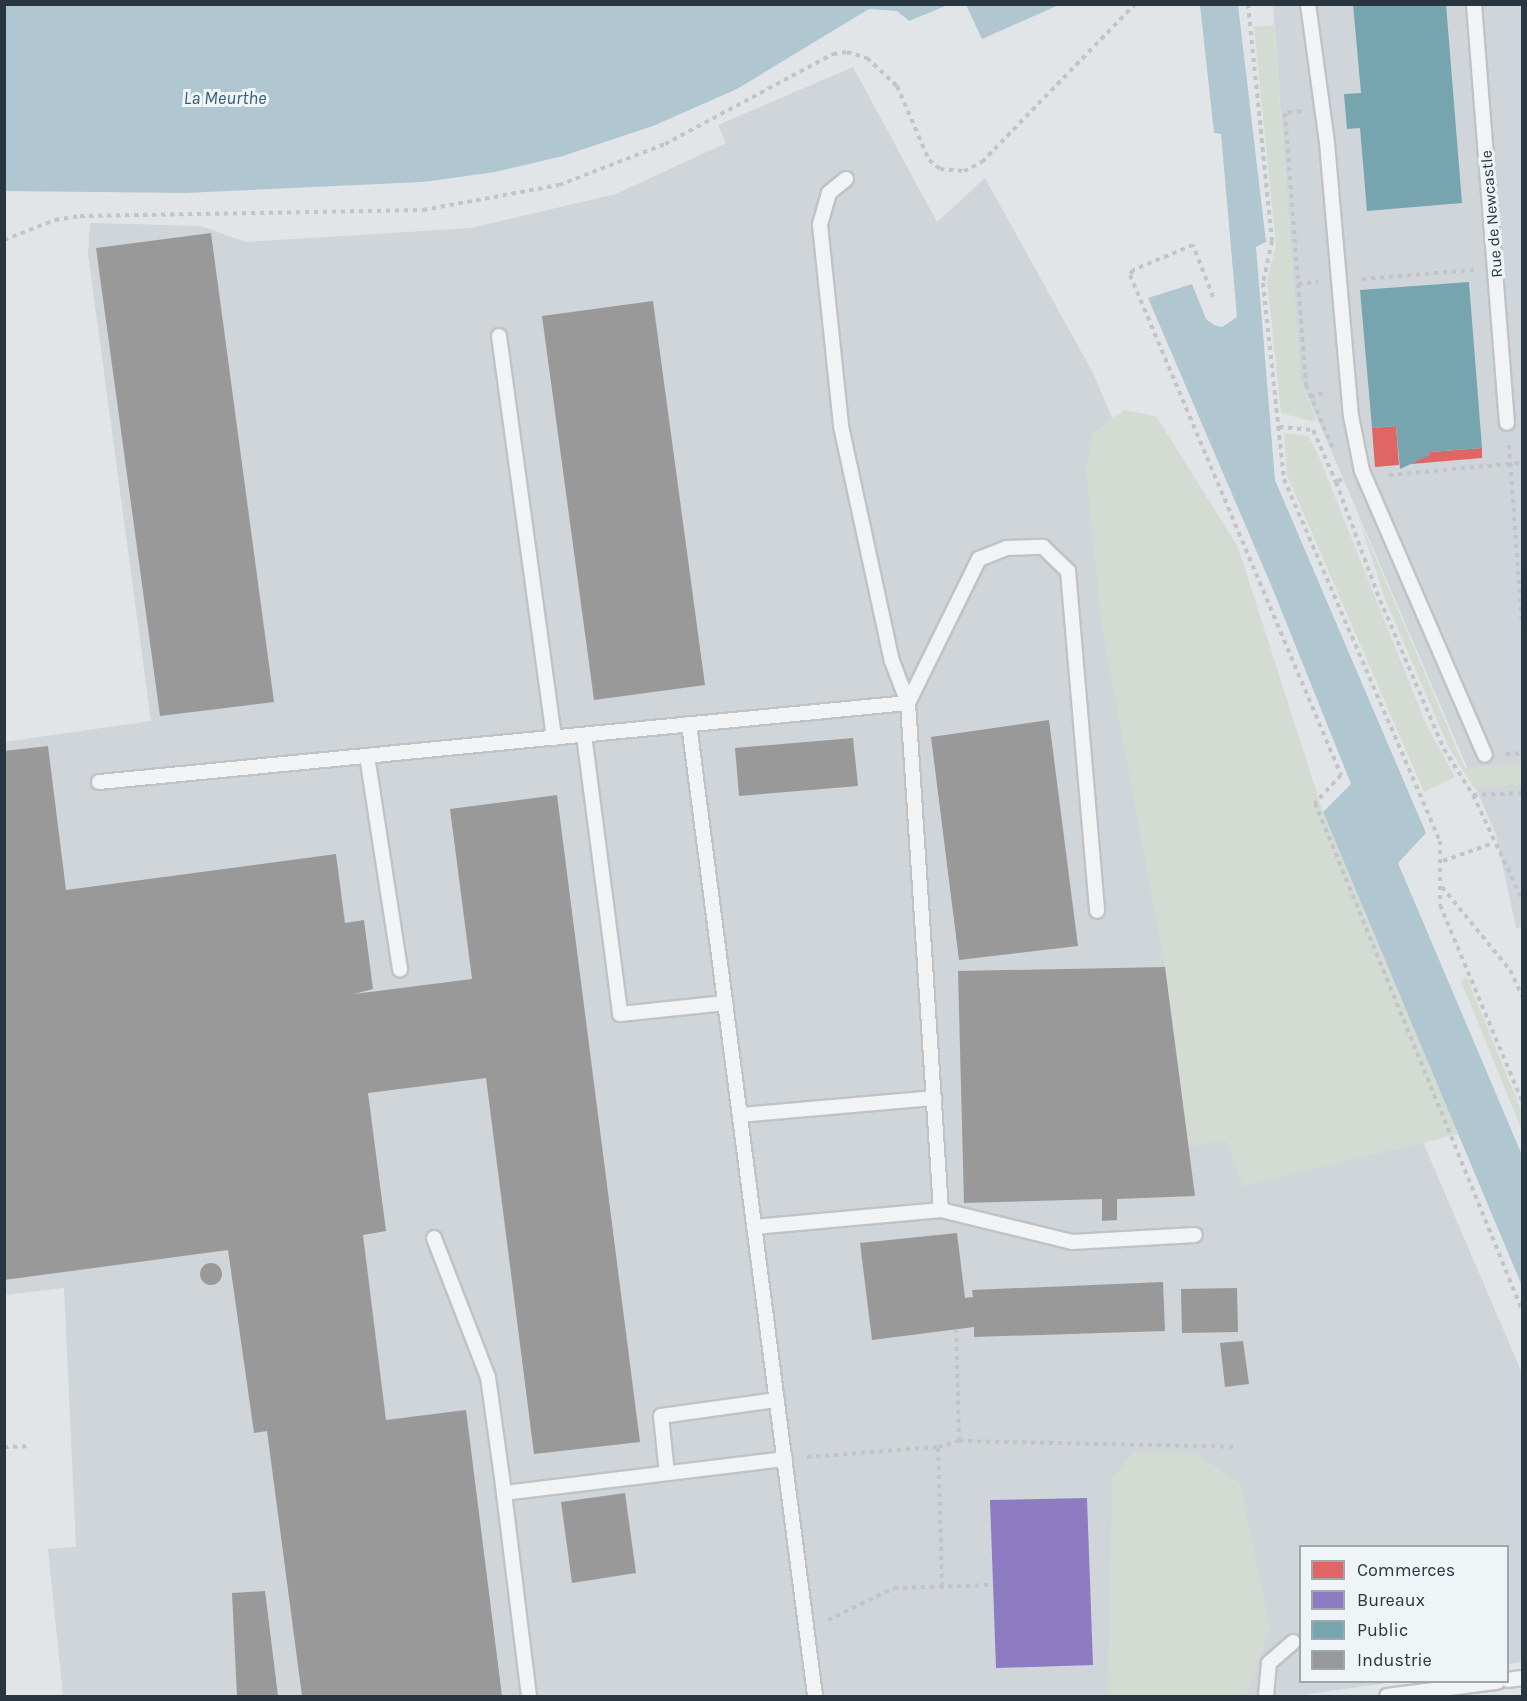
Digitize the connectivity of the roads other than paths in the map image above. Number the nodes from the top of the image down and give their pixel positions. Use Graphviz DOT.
graph roads {
  1 [pos="1308,4"];
  2 [pos="1474,4"];
  3 [pos="846,178"];
  4 [pos="499,336"];
  5 [pos="1507,423"];
  6 [pos="908,703"];
  7 [pos="690,724"];
  8 [pos="584,735"];
  9 [pos="554,738"];
  10 [pos="1485,755"];
  11 [pos="367,756"];
  12 [pos="99,782"];
  13 [pos="1097,910"];
  14 [pos="400,969"];
  15 [pos="725,1003"];
  16 [pos="934,1098"];
  17 [pos="740,1115"];
  18 [pos="941,1210"];
  19 [pos="754,1227"];
  20 [pos="1195,1235"];
  21 [pos="434,1238"];
  22 [pos="777,1401"];
  23 [pos="785,1459"];
  24 [pos="668,1473"];
  25 [pos="504,1492"];
  26 [pos="1293,1642"];
  27 [pos="1489,1683"];
  28 [pos="529,1696"];
  29 [pos="815,1696"];
  30 [pos="1266,1696"];
  31 [pos="1387,1696"];
  1 -- 10 [label="lane"];
  2 -- 5 [label="lane, Rue de Newcastle"];
  3 -- 6 [label="lane"];
  4 -- 9 [label="lane"];
  6 -- 7 [label="lane"];
  6 -- 13 [label="lane"];
  6 -- 16 [label="lane"];
  7 -- 8 [label="lane"];
  7 -- 15 [label="lane"];
  8 -- 9 [label="lane"];
  8 -- 15 [label="lane"];
  9 -- 11 [label="lane"];
  11 -- 12 [label="lane"];
  11 -- 14 [label="lane"];
  15 -- 17 [label="lane"];
  16 -- 17 [label="lane"];
  16 -- 18 [label="lane"];
  17 -- 19 [label="lane"];
  18 -- 19 [label="lane"];
  18 -- 20 [label="lane"];
  19 -- 22 [label="lane"];
  21 -- 25 [label="lane"];
  22 -- 23 [label="lane"];
  22 -- 24 [label="lane"];
  23 -- 24 [label="lane"];
  23 -- 29 [label="lane"];
  24 -- 25 [label="lane"];
  25 -- 28 [label="lane"];
  26 -- 30 [label="lane"];
  27 -- 31 [label="lane"];
}
